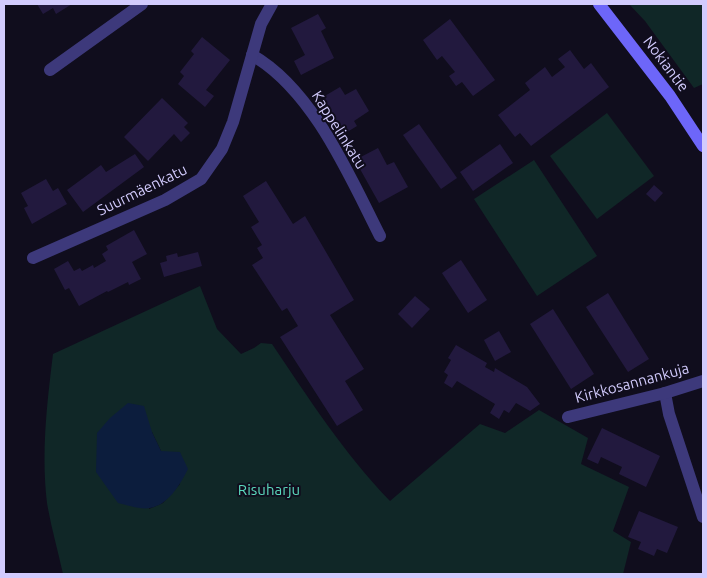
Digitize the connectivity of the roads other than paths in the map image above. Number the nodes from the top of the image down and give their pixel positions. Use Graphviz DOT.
graph roads {
  1 [pos="142,4"];
  2 [pos="272,4"];
  3 [pos="599,4"];
  4 [pos="252,55"];
  5 [pos="50,70"];
  6 [pos="703,146"];
  7 [pos="380,236"];
  8 [pos="33,258"];
  9 [pos="703,381"];
  10 [pos="665,393"];
  11 [pos="568,417"];
  12 [pos="703,517"];
  1 -- 5 [label="street"];
  2 -- 4 [label="street, Suurmäenkatu"];
  3 -- 6 [label="main road, Nokiantie"];
  4 -- 7 [label="street, Kappelinkatu"];
  4 -- 8 [label="street, Suurmäenkatu"];
  9 -- 10 [label="street, Kirkkosannankuja"];
  10 -- 11 [label="street, Kirkkosannankuja"];
  10 -- 12 [label="street"];
}
